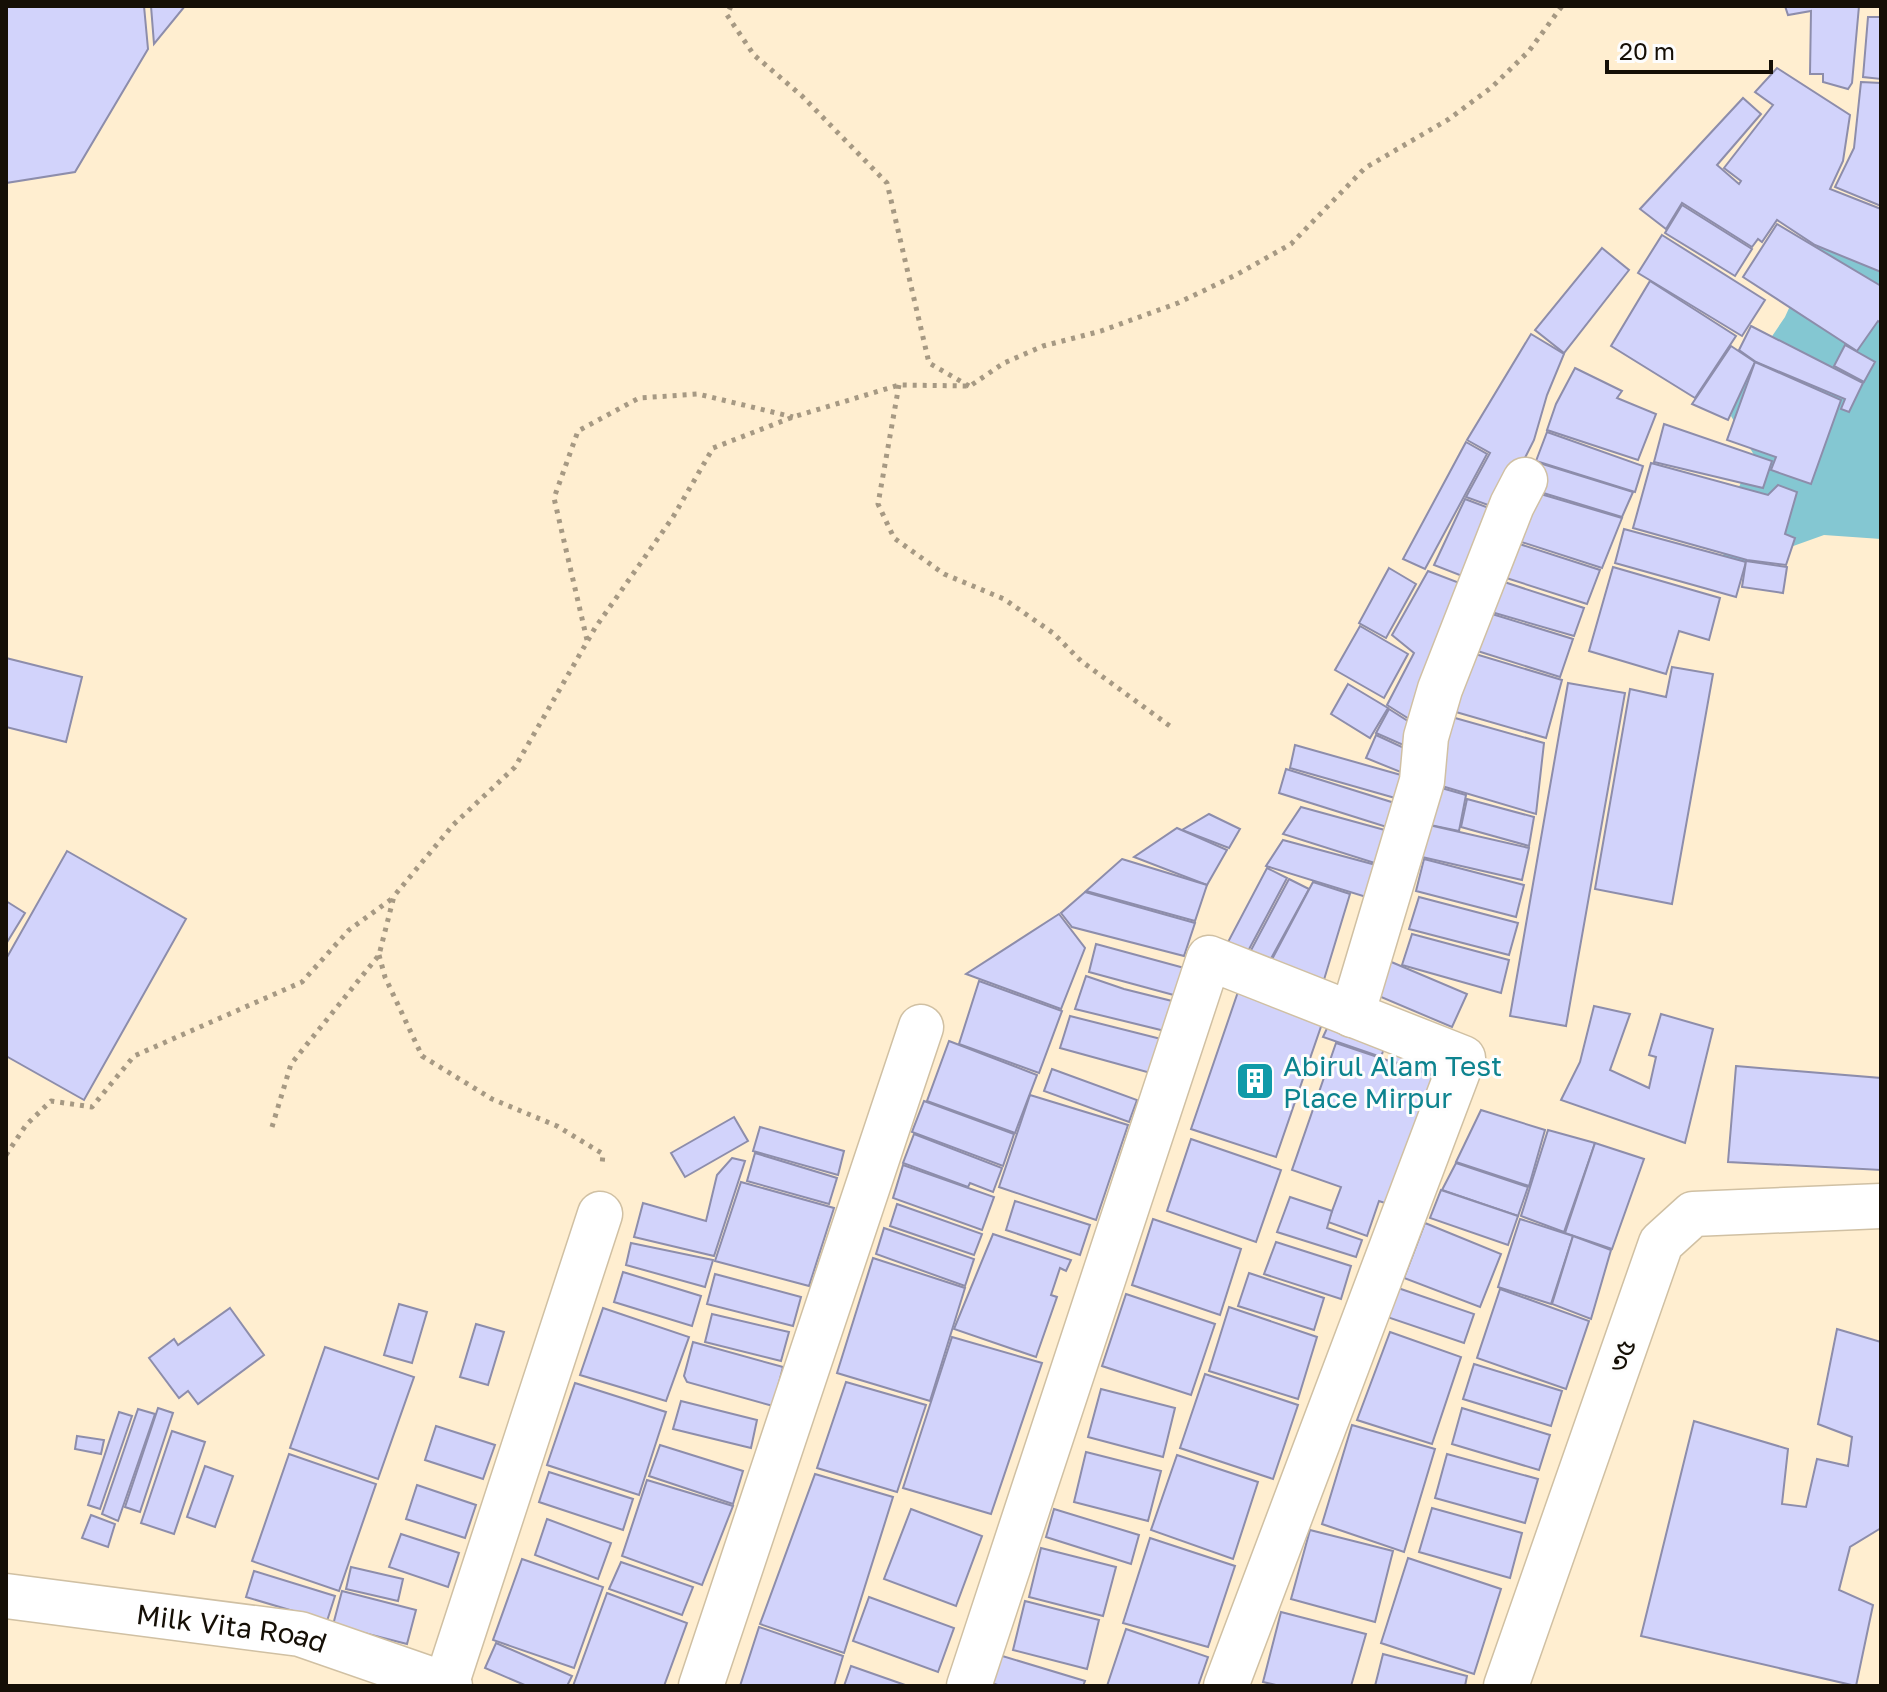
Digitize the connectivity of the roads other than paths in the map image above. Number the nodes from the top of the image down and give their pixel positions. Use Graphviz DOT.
graph roads {
  1 [pos="1525,480"];
  2 [pos="1352,1015"];
  3 [pos="921,1027"];
  4 [pos="1881,1206"];
  5 [pos="600,1214"];
  6 [pos="6,1596"];
  7 [pos="448,1685"];
  8 [pos="701,1686"];
  9 [pos="969,1686"];
  10 [pos="1226,1686"];
  11 [pos="1506,1686"];
  1 -- 2 [label="street"];
  2 -- 9 [label="street"];
  2 -- 10 [label="street"];
  3 -- 8 [label="street"];
  4 -- 11 [label="street, ৩৫"];
  5 -- 7 [label="street"];
  6 -- 7 [label="street, Milk Vita Road"];
}
